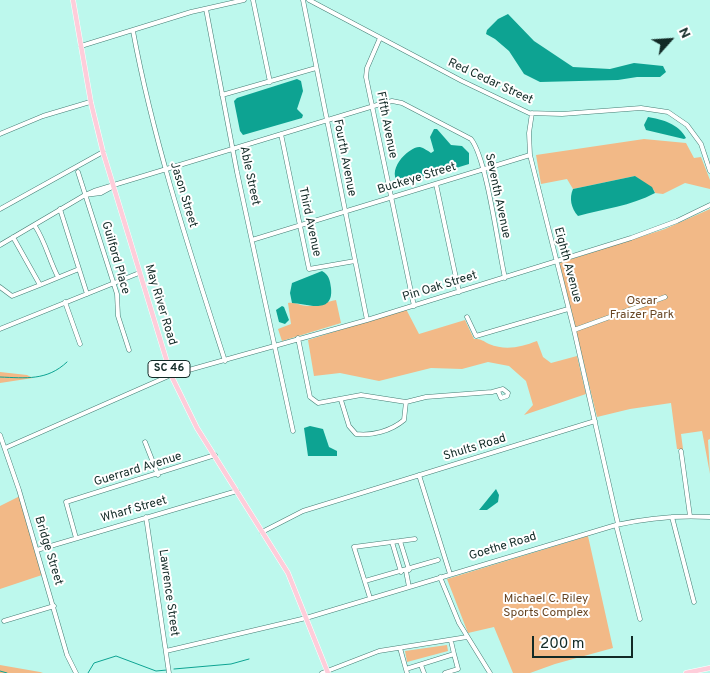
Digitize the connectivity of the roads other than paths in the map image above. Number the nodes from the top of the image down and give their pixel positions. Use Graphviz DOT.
graph roads {
  1 [pos="73,0"];
  2 [pos="244,0"];
  3 [pos="253,0"];
  4 [pos="303,0"];
  5 [pos="310,0"];
  6 [pos="206,9"];
  7 [pos="133,32"];
  8 [pos="380,38"];
  9 [pos="81,46"];
  10 [pos="316,68"];
  11 [pos="270,82"];
  12 [pos="222,95"];
  13 [pos="90,102"];
  14 [pos="372,107"];
  15 [pos="532,113"];
  16 [pos="326,121"];
  17 [pos="0,134"];
  18 [pos="281,134"];
  19 [pos="233,149"];
  20 [pos="103,152"];
  21 [pos="530,155"];
  22 [pos="709,165"];
  23 [pos="483,169"];
  24 [pos="164,170"];
  25 [pos="710,171"];
  26 [pos="78,172"];
  27 [pos="436,184"];
  28 [pos="112,187"];
  29 [pos="85,195"];
  30 [pos="391,198"];
  31 [pos="710,205"];
  32 [pos="0,209"];
  33 [pos="60,209"];
  34 [pos="345,212"];
  35 [pos="35,226"];
  36 [pos="299,226"];
  37 [pos="13,237"];
  38 [pos="252,240"];
  39 [pos="0,245"];
  40 [pos="355,261"];
  41 [pos="555,261"];
  42 [pos="79,269"];
  43 [pos="139,273"];
  44 [pos="58,277"];
  45 [pos="505,278"];
  46 [pos="113,283"];
  47 [pos="40,285"];
  48 [pos="0,288"];
  49 [pos="458,292"];
  50 [pos="87,294"];
  51 [pos="665,297"];
  52 [pos="65,302"];
  53 [pos="414,306"];
  54 [pos="568,309"];
  55 [pos="467,317"];
  56 [pos="367,320"];
  57 [pos="0,329"];
  58 [pos="574,330"];
  59 [pos="298,338"];
  60 [pos="80,344"];
  61 [pos="275,346"];
  62 [pos="129,350"];
  63 [pos="225,361"];
  64 [pos="171,376"];
  65 [pos="498,391"];
  66 [pos="341,400"];
  67 [pos="406,402"];
  68 [pos="595,421"];
  69 [pos="293,431"];
  70 [pos="0,435"];
  71 [pos="145,442"];
  72 [pos="5,448"];
  73 [pos="680,451"];
  74 [pos="215,455"];
  75 [pos="158,475"];
  76 [pos="418,475"];
  77 [pos="238,491"];
  78 [pos="690,516"];
  79 [pos="146,517"];
  80 [pos="672,517"];
  81 [pos="710,518"];
  82 [pos="617,524"];
  83 [pos="262,532"];
  84 [pos="76,538"];
  85 [pos="415,539"];
  86 [pos="392,542"];
  87 [pos="400,542"];
  88 [pos="37,550"];
  89 [pos="438,560"];
  90 [pos="405,571"];
  91 [pos="450,574"];
  92 [pos="440,577"];
  93 [pos="365,581"];
  94 [pos="409,587"];
  95 [pos="370,598"];
  96 [pos="694,602"];
  97 [pos="54,606"];
  98 [pos="306,618"];
  99 [pos="640,619"];
  100 [pos="4,621"];
  101 [pos="467,637"];
  102 [pos="451,642"];
  103 [pos="400,648"];
  104 [pos="166,651"];
  105 [pos="454,654"];
  106 [pos="422,664"];
  107 [pos="710,668"];
  108 [pos="406,671"];
  109 [pos="326,672"];
  110 [pos="76,673"];
  111 [pos="169,673"];
  112 [pos="424,673"];
  113 [pos="445,673"];
  114 [pos="490,673"];
  115 [pos="686,673"];
  1 -- 9 [label="main road, May River Road / SC 46"];
  2 -- 6 [label="street"];
  3 -- 11 [label="street"];
  4 -- 10 [label="street, Fourth Avenue"];
  5 -- 8 [label="street, Red Cedar Street"];
  6 -- 7 [label="street"];
  6 -- 12 [label="street, Able Street"];
  7 -- 9 [label="street"];
  7 -- 24 [label="street, Jason Street"];
  8 -- 14 [label="street, Fifth Avenue"];
  8 -- 15 [label="street, Red Cedar Street"];
  9 -- 13 [label="main road, May River Road / SC 46"];
  10 -- 11 [label="street"];
  10 -- 16 [label="street, Fourth Avenue"];
  11 -- 12 [label="street"];
  12 -- 19 [label="street, Able Street"];
  13 -- 17 [label="street"];
  13 -- 20 [label="main road, May River Road / SC 46"];
  14 -- 16 [label="street, Seventh Avenue"];
  14 -- 23 [label="street, Seventh Avenue"];
  14 -- 30 [label="street, Fifth Avenue"];
  15 -- 21 [label="street, Eighth Avenue"];
  15 -- 22 [label="street, Red Cedar Street"];
  16 -- 18 [label="street, Seventh Avenue"];
  16 -- 34 [label="street, Fourth Avenue"];
  18 -- 19 [label="street, Seventh Avenue"];
  18 -- 36 [label="street, Third Avenue"];
  19 -- 24 [label="street, Seventh Avenue"];
  19 -- 38 [label="street, Able Street"];
  20 -- 28 [label="main road, May River Road / SC 46"];
  20 -- 32 [label="street"];
  21 -- 23 [label="street, Buckeye Street"];
  21 -- 41 [label="street, Eighth Avenue"];
  22 -- 25 [label="street, Red Cedar Street"];
  23 -- 27 [label="street, Buckeye Street"];
  23 -- 45 [label="street, Seventh Avenue"];
  24 -- 28 [label="street, Seventh Avenue"];
  24 -- 63 [label="street, Jason Street"];
  26 -- 29 [label="street, Guilford Place"];
  27 -- 30 [label="street, Buckeye Street"];
  27 -- 49 [label="street"];
  28 -- 29 [label="street, Seventh Avenue"];
  28 -- 43 [label="main road, May River Road / SC 46"];
  29 -- 33 [label="street, Seventh Avenue"];
  29 -- 46 [label="street, Guilford Place"];
  30 -- 34 [label="street, Buckeye Street"];
  30 -- 53 [label="street, Fifth Avenue"];
  31 -- 41 [label="street, Pin Oak Street"];
  33 -- 35 [label="street, Seventh Avenue"];
  33 -- 42 [label="street"];
  34 -- 36 [label="street, Buckeye Street"];
  34 -- 40 [label="street, Fourth Avenue"];
  35 -- 37 [label="street, Seventh Avenue"];
  35 -- 44 [label="street"];
  36 -- 38 [label="street, Buckeye Street"];
  36 -- 40 [label="street, Third Avenue"];
  37 -- 39 [label="street, Seventh Avenue"];
  37 -- 47 [label="street"];
  38 -- 61 [label="street, Able Street"];
  40 -- 56 [label="street, Fourth Avenue"];
  41 -- 45 [label="street, Pin Oak Street"];
  41 -- 54 [label="street, Eighth Avenue"];
  42 -- 44 [label="street"];
  42 -- 50 [label="street"];
  43 -- 46 [label="street"];
  43 -- 64 [label="main road, May River Road / SC 46"];
  44 -- 47 [label="street"];
  45 -- 49 [label="street, Pin Oak Street"];
  46 -- 50 [label="street"];
  46 -- 62 [label="street, Guilford Place"];
  47 -- 48 [label="street"];
  49 -- 53 [label="street, Pin Oak Street"];
  50 -- 52 [label="street"];
  51 -- 58 [label="street"];
  52 -- 57 [label="street"];
  52 -- 60 [label="street"];
  53 -- 56 [label="street, Pin Oak Street"];
  54 -- 55 [label="street"];
  54 -- 58 [label="street, Eighth Avenue"];
  56 -- 59 [label="street, Pin Oak Street"];
  58 -- 68 [label="street, Eighth Avenue"];
  59 -- 61 [label="street, Pin Oak Street"];
  59 -- 66 [label="street"];
  61 -- 63 [label="street, Pin Oak Street"];
  61 -- 69 [label="street, Able Street"];
  63 -- 64 [label="street, Pin Oak Street"];
  64 -- 72 [label="street, Pin Oak Street"];
  64 -- 74 [label="main road, May River Road / SC 46"];
  65 -- 67 [label="street"];
  66 -- 67 [label="street"];
  66 -- 67 [label="street"];
  68 -- 76 [label="street, Shults Road"];
  68 -- 82 [label="street"];
  70 -- 72 [label="street, Bridge Street"];
  71 -- 75 [label="street"];
  72 -- 88 [label="street, Bridge Street"];
  73 -- 78 [label="street"];
  74 -- 75 [label="street, Guerrard Avenue"];
  74 -- 77 [label="main road, May River Road / SC 46"];
  75 -- 84 [label="street, Guerrard Avenue"];
  76 -- 83 [label="street, Shults Road"];
  76 -- 91 [label="street"];
  77 -- 79 [label="street, Wharf Street"];
  77 -- 83 [label="main road, May River Road / SC 46"];
  78 -- 80 [label="street, Goethe Road"];
  78 -- 81 [label="street, Goethe Road"];
  79 -- 84 [label="street, Wharf Street"];
  79 -- 104 [label="street, Lawrence Street"];
  80 -- 82 [label="street, Goethe Road"];
  80 -- 96 [label="street"];
  82 -- 91 [label="street, Goethe Road"];
  82 -- 99 [label="street"];
  83 -- 98 [label="main road, May River Road / SC 46"];
  84 -- 88 [label="street, Wharf Street"];
  85 -- 87 [label="street"];
  86 -- 87 [label="street"];
  86 -- 90 [label="street"];
  86 -- 93 [label="street"];
  87 -- 90 [label="street"];
  88 -- 97 [label="street, Bridge Street"];
  89 -- 90 [label="street"];
  90 -- 93 [label="street"];
  90 -- 94 [label="street"];
  91 -- 92 [label="street, Goethe Road"];
  92 -- 94 [label="street, Goethe Road"];
  92 -- 101 [label="street"];
  93 -- 95 [label="street"];
  94 -- 95 [label="street, Goethe Road"];
  95 -- 98 [label="street, Goethe Road"];
  97 -- 100 [label="street"];
  97 -- 110 [label="street, Bridge Street"];
  98 -- 104 [label="street, Goethe Road"];
  98 -- 109 [label="main road, May River Road / SC 46"];
  101 -- 102 [label="street"];
  101 -- 114 [label="street"];
  102 -- 103 [label="street"];
  102 -- 105 [label="street"];
  103 -- 108 [label="street"];
  103 -- 109 [label="street"];
  104 -- 111 [label="street, Lawrence Street"];
  105 -- 106 [label="street"];
  105 -- 113 [label="street"];
  106 -- 108 [label="street"];
  106 -- 112 [label="street"];
  107 -- 115 [label="main road"];
}
